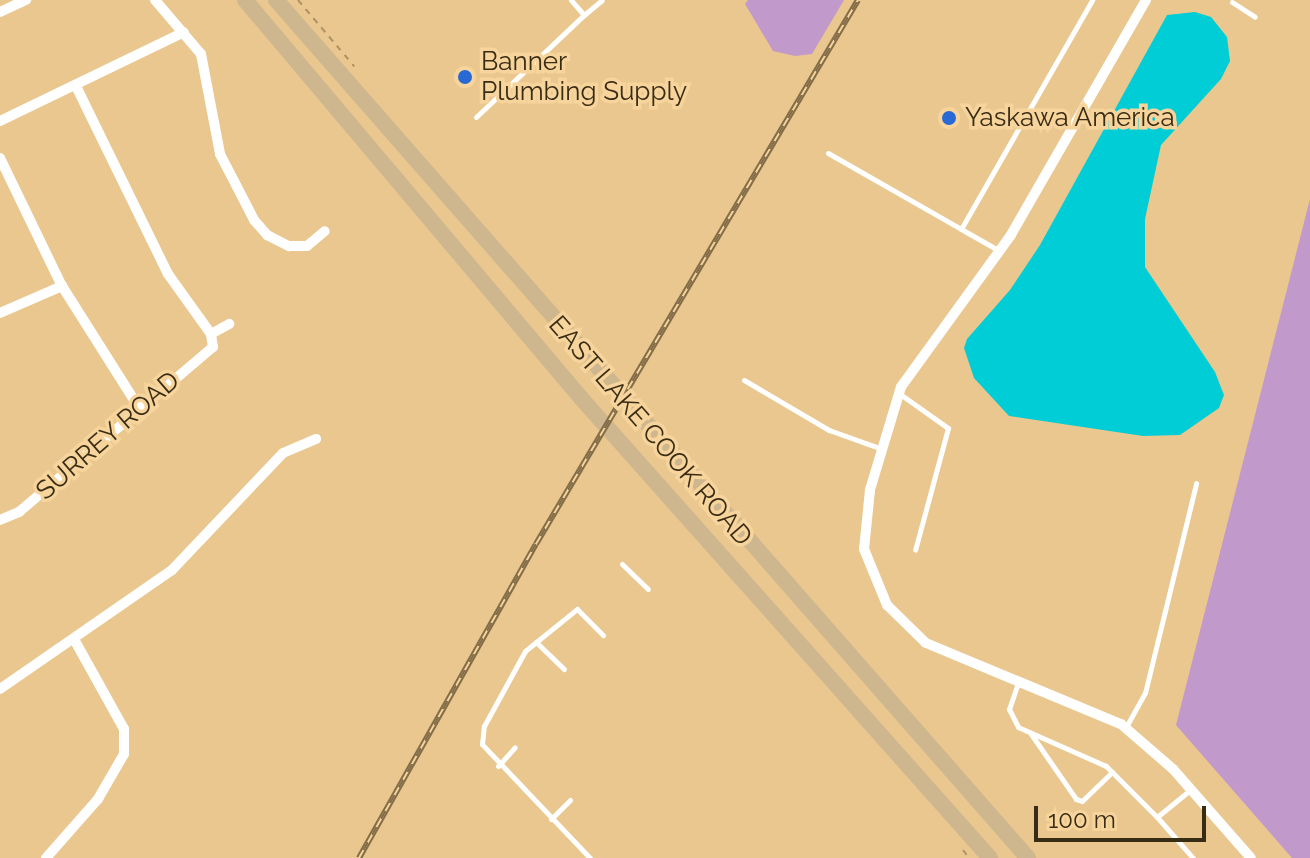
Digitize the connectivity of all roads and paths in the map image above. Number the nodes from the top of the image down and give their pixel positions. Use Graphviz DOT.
graph roads {
  1 [pos="26,0"];
  2 [pos="155,0"];
  3 [pos="245,0"];
  4 [pos="276,0"];
  5 [pos="571,0"];
  6 [pos="602,0"];
  7 [pos="1092,0"];
  8 [pos="1146,0"];
  9 [pos="1231,1"];
  10 [pos="0,12"];
  11 [pos="584,15"];
  12 [pos="1255,17"];
  13 [pos="184,32"];
  14 [pos="76,86"];
  15 [pos="476,117"];
  16 [pos="0,121"];
  17 [pos="828,153"];
  18 [pos="0,158"];
  19 [pos="961,229"];
  20 [pos="325,231"];
  21 [pos="1000,251"];
  22 [pos="62,286"];
  23 [pos="0,313"];
  24 [pos="229,324"];
  25 [pos="211,334"];
  26 [pos="744,380"];
  27 [pos="899,394"];
  28 [pos="139,408"];
  29 [pos="316,439"];
  30 [pos="882,449"];
  31 [pos="1196,483"];
  32 [pos="0,520"];
  33 [pos="915,550"];
  34 [pos="622,564"];
  35 [pos="648,589"];
  36 [pos="603,635"];
  37 [pos="75,641"];
  38 [pos="536,642"];
  39 [pos="564,669"];
  40 [pos="1019,679"];
  41 [pos="0,689"];
  42 [pos="1126,728"];
  43 [pos="1029,732"];
  44 [pos="515,747"];
  45 [pos="498,766"];
  46 [pos="1112,772"];
  47 [pos="1191,790"];
  48 [pos="570,800"];
  49 [pos="1157,817"];
  50 [pos="551,819"];
  51 [pos="46,858"];
  52 [pos="590,858"];
  53 [pos="990,858"];
  54 [pos="1028,858"];
  55 [pos="1193,858"];
  56 [pos="1251,858"];
  1 -- 10 [label="street"];
  2 -- 13 [label="street"];
  3 -- 53 [label="main road, EAST LAKE COOK ROAD"];
  4 -- 54 [label="main road, EAST LAKE COOK ROAD"];
  5 -- 11 [label="lane"];
  6 -- 11 [label="lane"];
  7 -- 19 [label="lane"];
  8 -- 21 [label="street"];
  9 -- 12 [label="lane"];
  11 -- 15 [label="lane"];
  13 -- 14 [label="street"];
  13 -- 20 [label="street"];
  14 -- 16 [label="street"];
  14 -- 25 [label="street"];
  17 -- 19 [label="lane"];
  18 -- 22 [label="street"];
  19 -- 21 [label="lane"];
  21 -- 27 [label="street"];
  22 -- 23 [label="street"];
  22 -- 28 [label="street"];
  24 -- 25 [label="street"];
  25 -- 28 [label="street, SURREY ROAD"];
  26 -- 30 [label="lane"];
  27 -- 30 [label="street"];
  27 -- 33 [label="lane"];
  28 -- 32 [label="street, SURREY ROAD"];
  29 -- 37 [label="street"];
  30 -- 40 [label="street"];
  31 -- 42 [label="lane"];
  34 -- 35 [label="lane"];
  36 -- 38 [label="lane"];
  37 -- 41 [label="street"];
  37 -- 51 [label="street"];
  38 -- 39 [label="lane"];
  38 -- 45 [label="lane"];
  40 -- 42 [label="street"];
  40 -- 43 [label="lane"];
  42 -- 47 [label="street"];
  43 -- 46 [label="lane"];
  43 -- 46 [label="lane"];
  44 -- 45 [label="lane"];
  45 -- 50 [label="lane"];
  46 -- 49 [label="lane"];
  47 -- 49 [label="lane"];
  47 -- 56 [label="street"];
  48 -- 50 [label="lane"];
  49 -- 55 [label="lane"];
  50 -- 52 [label="lane"];
}
